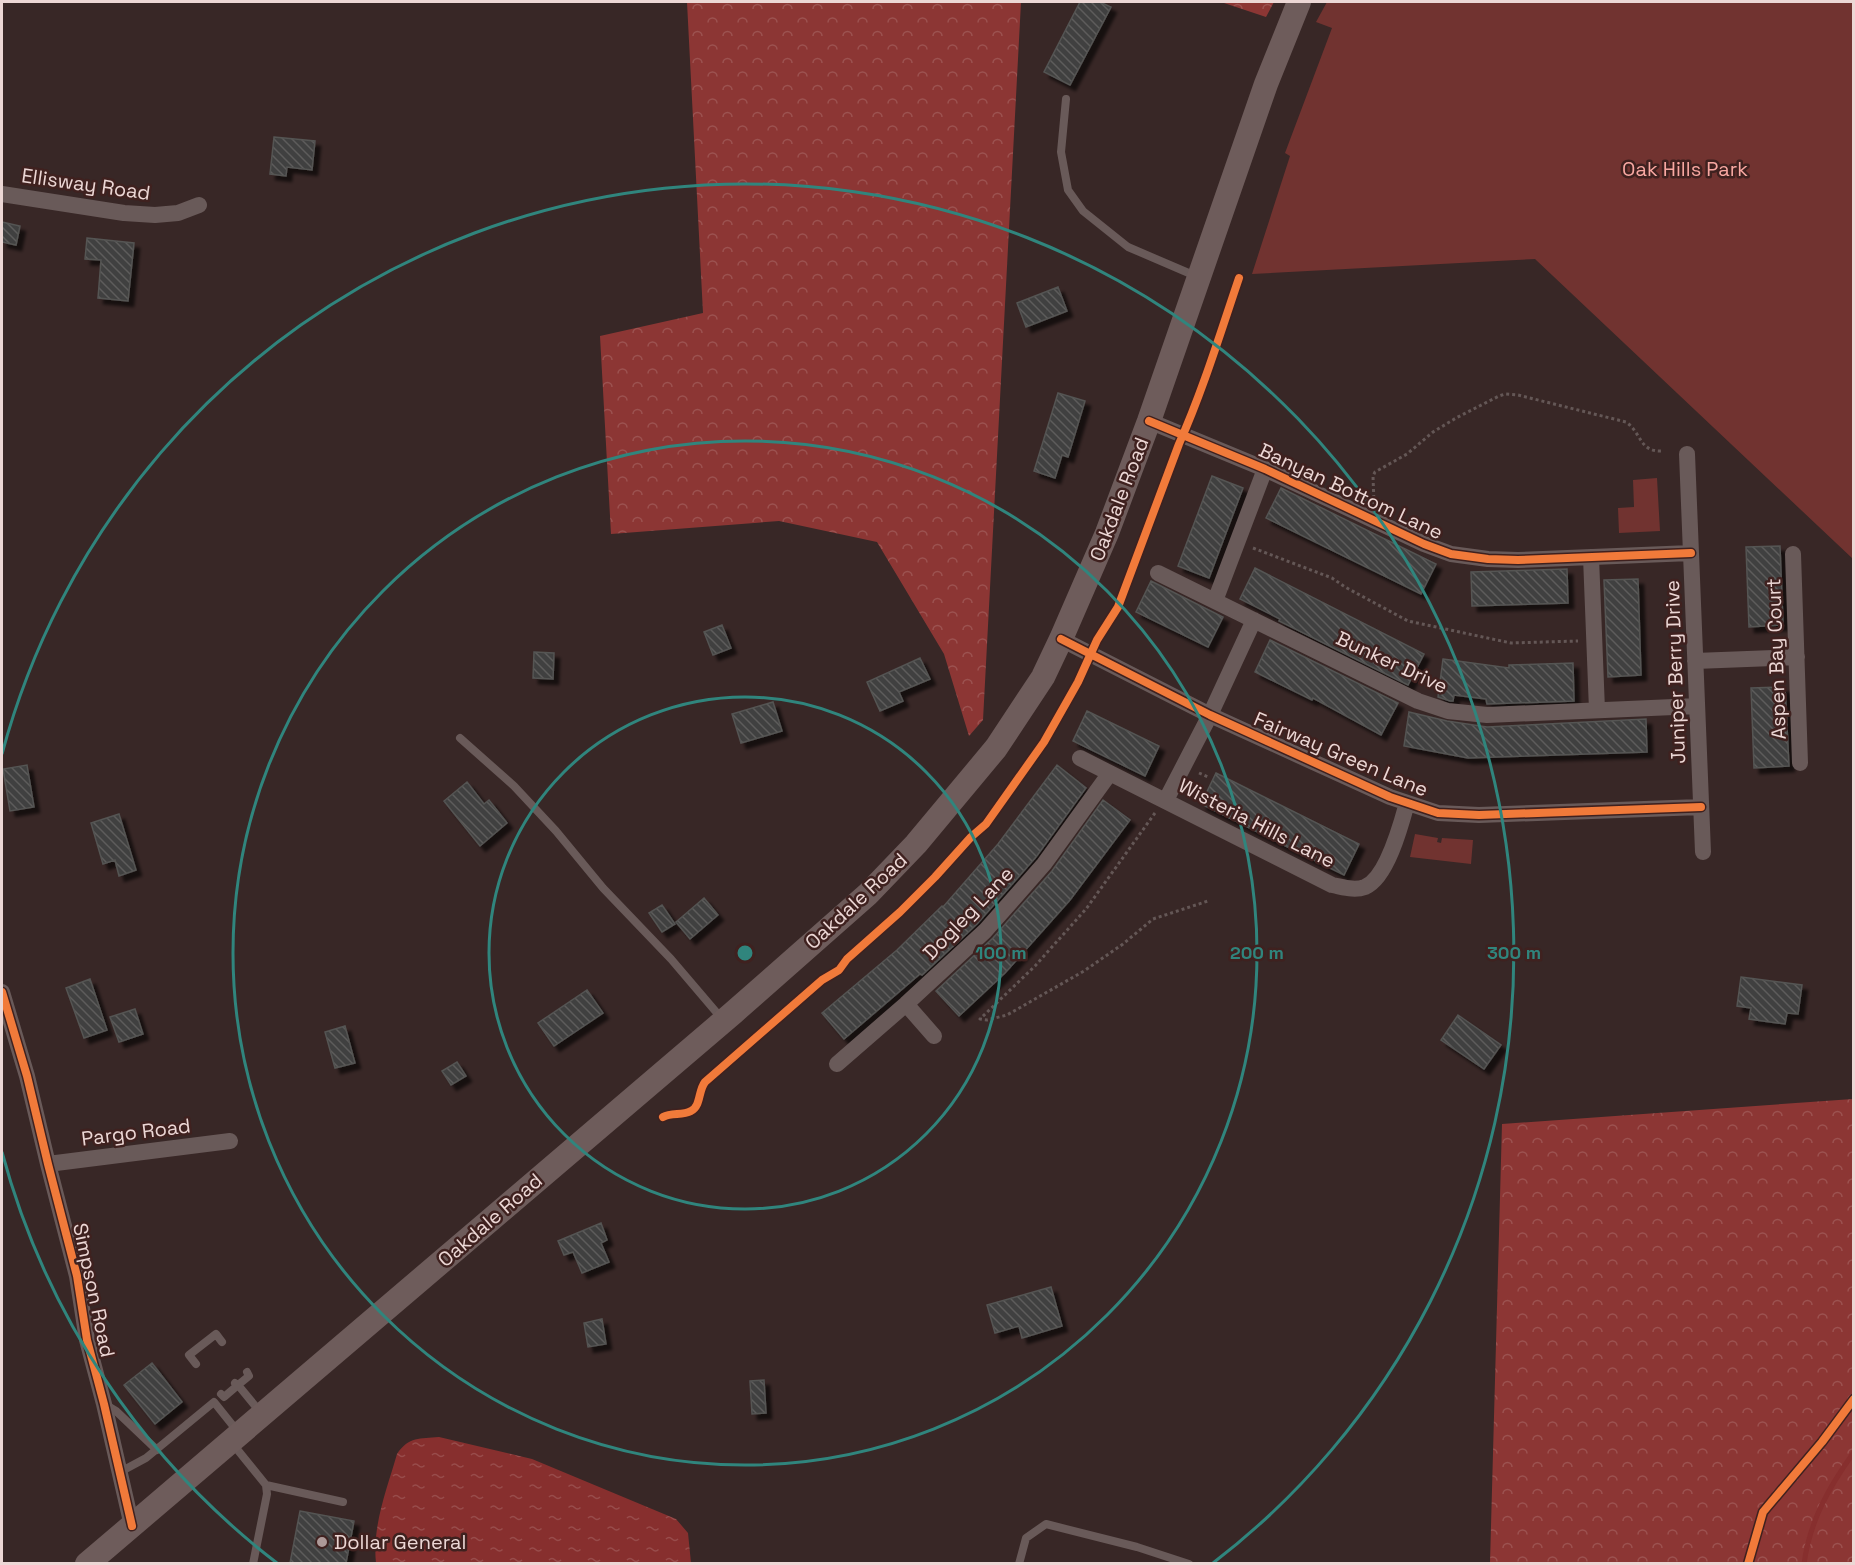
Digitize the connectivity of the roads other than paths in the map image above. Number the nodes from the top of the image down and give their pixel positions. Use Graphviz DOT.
graph roads {
  1 [pos="1299,2"];
  2 [pos="1066,99"];
  3 [pos="2,194"];
  4 [pos="199,205"];
  5 [pos="1199,277"];
  6 [pos="1149,421"];
  7 [pos="1688,454"];
  8 [pos="1265,469"];
  9 [pos="1691,553"];
  10 [pos="1793,554"];
  11 [pos="1591,557"];
  12 [pos="1158,573"];
  13 [pos="1215,601"];
  14 [pos="1254,620"];
  15 [pos="1061,639"];
  16 [pos="1797,657"];
  17 [pos="1695,661"];
  18 [pos="1697,706"];
  19 [pos="1597,710"];
  20 [pos="1210,715"];
  21 [pos="460,738"];
  22 [pos="1080,758"];
  23 [pos="1800,763"];
  24 [pos="1110,773"];
  25 [pos="1407,803"];
  26 [pos="1161,806"];
  27 [pos="1701,807"];
  28 [pos="1702,852"];
  29 [pos="2,992"];
  30 [pos="906,1004"];
  31 [pos="723,1021"];
  32 [pos="934,1036"];
  33 [pos="837,1064"];
  34 [pos="230,1141"];
  35 [pos="48,1164"];
  36 [pos="222,1342"];
  37 [pos="196,1364"];
  38 [pos="247,1372"];
  39 [pos="236,1384"];
  40 [pos="214,1402"];
  41 [pos="104,1404"];
  42 [pos="263,1415"];
  43 [pos="236,1439"];
  44 [pos="157,1449"];
  45 [pos="120,1472"];
  46 [pos="266,1485"];
  47 [pos="342,1502"];
  48 [pos="132,1526"];
  49 [pos="87,1563"];
  50 [pos="253,1563"];
  51 [pos="1019,1563"];
  52 [pos="1189,1563"];
  1 -- 5 [label="main road, Oakdale Road"];
  2 -- 5 [label="lane"];
  3 -- 4 [label="street, Ellisway Road"];
  5 -- 6 [label="main road, Oakdale Road"];
  6 -- 8 [label="street, Banyan Bottom Lane"];
  6 -- 15 [label="main road, Oakdale Road"];
  7 -- 9 [label="street, Juniper Berry Drive"];
  8 -- 11 [label="street, Banyan Bottom Lane"];
  8 -- 13 [label="street"];
  9 -- 11 [label="street, Banyan Bottom Lane"];
  9 -- 17 [label="street, Juniper Berry Drive"];
  10 -- 16 [label="street, Aspen Bay Court"];
  11 -- 19 [label="street"];
  12 -- 13 [label="street, Bunker Drive"];
  13 -- 14 [label="street, Bunker Drive"];
  14 -- 19 [label="street, Bunker Drive"];
  14 -- 20 [label="street"];
  15 -- 20 [label="street, Fairway Green Lane"];
  15 -- 31 [label="main road, Oakdale Road"];
  16 -- 17 [label="street"];
  16 -- 23 [label="street, Aspen Bay Court"];
  17 -- 18 [label="street, Juniper Berry Drive"];
  18 -- 19 [label="street, Bunker Drive"];
  18 -- 27 [label="street, Juniper Berry Drive"];
  20 -- 25 [label="street, Fairway Green Lane"];
  20 -- 26 [label="street"];
  21 -- 31 [label="lane"];
  22 -- 24 [label="street, Wisteria Hills Lane"];
  24 -- 26 [label="street, Wisteria Hills Lane"];
  24 -- 30 [label="street, Dogleg Lane"];
  25 -- 26 [label="street, Wisteria Hills Lane"];
  25 -- 27 [label="street, Fairway Green Lane"];
  27 -- 28 [label="street, Juniper Berry Drive"];
  29 -- 35 [label="street, Simpson Road"];
  30 -- 32 [label="street"];
  30 -- 33 [label="street, Dogleg Lane"];
  31 -- 42 [label="main road, Oakdale Road"];
  34 -- 35 [label="street, Pargo Road"];
  35 -- 41 [label="street, Simpson Road"];
  36 -- 37 [label="lane"];
  38 -- 39 [label="lane"];
  39 -- 40 [label="lane"];
  39 -- 42 [label="lane"];
  40 -- 43 [label="lane"];
  40 -- 44 [label="lane"];
  41 -- 44 [label="lane"];
  41 -- 45 [label="street, Simpson Road"];
  42 -- 43 [label="main road, Oakdale Road"];
  43 -- 46 [label="lane"];
  43 -- 48 [label="main road, Oakdale Road"];
  44 -- 45 [label="lane"];
  45 -- 48 [label="street, Simpson Road"];
  46 -- 47 [label="lane"];
  46 -- 50 [label="lane"];
  48 -- 49 [label="main road, Oakdale Road"];
  51 -- 52 [label="lane"];
}
